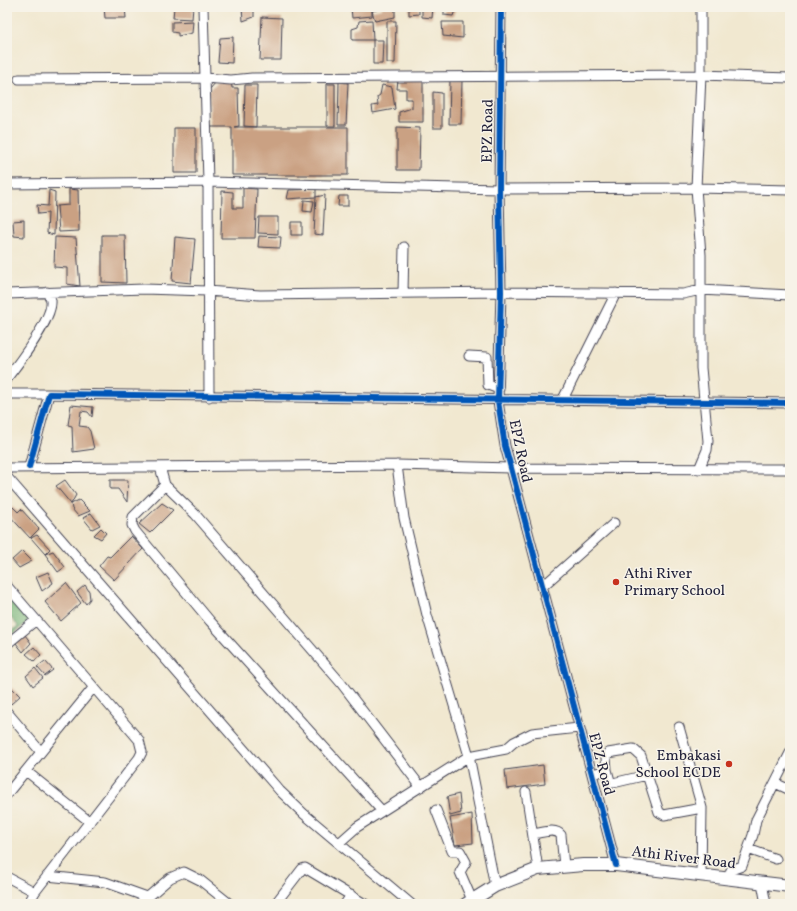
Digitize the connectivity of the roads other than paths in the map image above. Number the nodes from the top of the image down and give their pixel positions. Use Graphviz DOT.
graph roads {
  1 [pos="203,7"];
  2 [pos="501,7"];
  3 [pos="701,7"];
  4 [pos="701,75"];
  5 [pos="501,77"];
  6 [pos="205,78"];
  7 [pos="790,78"];
  8 [pos="18,79"];
  9 [pos="208,182"];
  10 [pos="7,184"];
  11 [pos="696,188"];
  12 [pos="499,189"];
  13 [pos="790,190"];
  14 [pos="404,247"];
  15 [pos="701,290"];
  16 [pos="207,291"];
  17 [pos="47,292"];
  18 [pos="501,292"];
  19 [pos="403,293"];
  20 [pos="616,293"];
  21 [pos="7,294"];
  22 [pos="790,295"];
  23 [pos="469,356"];
  24 [pos="7,378"];
  25 [pos="499,389"];
  26 [pos="7,394"];
  27 [pos="49,394"];
  28 [pos="209,397"];
  29 [pos="498,401"];
  30 [pos="562,401"];
  31 [pos="703,403"];
  32 [pos="790,403"];
  33 [pos="397,465"];
  34 [pos="160,466"];
  35 [pos="29,467"];
  36 [pos="7,468"];
  37 [pos="511,468"];
  38 [pos="699,469"];
  39 [pos="790,470"];
  40 [pos="7,477"];
  41 [pos="165,484"];
  42 [pos="614,523"];
  43 [pos="7,586"];
  44 [pos="542,587"];
  45 [pos="36,620"];
  46 [pos="7,644"];
  47 [pos="93,688"];
  48 [pos="7,712"];
  49 [pos="679,727"];
  50 [pos="579,728"];
  51 [pos="41,752"];
  52 [pos="790,753"];
  53 [pos="469,756"];
  54 [pos="607,770"];
  55 [pos="26,771"];
  56 [pos="592,774"];
  57 [pos="647,775"];
  58 [pos="775,783"];
  59 [pos="421,787"];
  60 [pos="790,790"];
  61 [pos="526,792"];
  62 [pos="7,794"];
  63 [pos="702,808"];
  64 [pos="436,810"];
  65 [pos="382,811"];
  66 [pos="90,822"];
  67 [pos="533,834"];
  68 [pos="339,843"];
  69 [pos="748,849"];
  70 [pos="776,859"];
  71 [pos="616,865"];
  72 [pos="564,866"];
  73 [pos="538,870"];
  74 [pos="701,874"];
  75 [pos="47,876"];
  76 [pos="7,877"];
  77 [pos="728,878"];
  78 [pos="762,883"];
  79 [pos="495,886"];
  80 [pos="790,886"];
  81 [pos="35,892"];
  82 [pos="350,896"];
  83 [pos="147,897"];
  84 [pos="469,902"];
  85 [pos="28,904"];
  86 [pos="140,904"];
  87 [pos="230,904"];
  88 [pos="275,904"];
  89 [pos="345,904"];
  90 [pos="365,904"];
  91 [pos="411,904"];
  92 [pos="766,904"];
  1 -- 6 [label="street"];
  2 -- 5 [label="street, EPZ Road"];
  3 -- 4 [label="street"];
  4 -- 5 [label="street"];
  4 -- 7 [label="street"];
  4 -- 11 [label="street"];
  5 -- 6 [label="street"];
  5 -- 12 [label="street, EPZ Road"];
  6 -- 8 [label="street"];
  6 -- 9 [label="street"];
  9 -- 10 [label="street"];
  9 -- 12 [label="street"];
  9 -- 16 [label="street"];
  11 -- 12 [label="street"];
  11 -- 13 [label="street"];
  11 -- 15 [label="street"];
  12 -- 18 [label="street, EPZ Road"];
  14 -- 19 [label="street"];
  15 -- 20 [label="street"];
  15 -- 22 [label="street"];
  15 -- 31 [label="street"];
  16 -- 17 [label="street"];
  16 -- 19 [label="street"];
  16 -- 28 [label="street"];
  17 -- 21 [label="street"];
  17 -- 24 [label="street"];
  18 -- 19 [label="street"];
  18 -- 20 [label="street"];
  18 -- 25 [label="street, EPZ Road"];
  20 -- 30 [label="street"];
  23 -- 25 [label="street"];
  25 -- 29 [label="street, EPZ Road"];
  26 -- 27 [label="street"];
  27 -- 28 [label="street"];
  27 -- 35 [label="street"];
  28 -- 29 [label="street"];
  29 -- 30 [label="street"];
  29 -- 37 [label="street, EPZ Road"];
  30 -- 31 [label="street"];
  31 -- 32 [label="street"];
  31 -- 38 [label="street"];
  33 -- 34 [label="street"];
  33 -- 37 [label="street"];
  33 -- 53 [label="street"];
  34 -- 35 [label="street"];
  34 -- 41 [label="street"];
  35 -- 36 [label="street"];
  37 -- 38 [label="street"];
  37 -- 44 [label="street, EPZ Road"];
  38 -- 39 [label="street"];
  40 -- 68 [label="street"];
  41 -- 59 [label="street"];
  41 -- 65 [label="street"];
  42 -- 44 [label="street"];
  43 -- 45 [label="street"];
  44 -- 50 [label="street, EPZ Road"];
  45 -- 46 [label="street"];
  45 -- 47 [label="street"];
  47 -- 51 [label="street"];
  47 -- 66 [label="street"];
  48 -- 51 [label="street"];
  49 -- 63 [label="street"];
  50 -- 53 [label="street"];
  50 -- 56 [label="street, EPZ Road"];
  51 -- 55 [label="street"];
  52 -- 58 [label="street"];
  53 -- 59 [label="street"];
  53 -- 79 [label="street"];
  54 -- 56 [label="street"];
  54 -- 57 [label="street"];
  54 -- 57 [label="street"];
  55 -- 62 [label="street"];
  55 -- 66 [label="street"];
  56 -- 71 [label="street, EPZ Road"];
  57 -- 63 [label="street"];
  58 -- 60 [label="street"];
  58 -- 69 [label="street"];
  59 -- 65 [label="street"];
  61 -- 67 [label="street"];
  63 -- 74 [label="street"];
  64 -- 84 [label="street"];
  65 -- 68 [label="street"];
  66 -- 75 [label="street"];
  67 -- 72 [label="street"];
  67 -- 73 [label="street"];
  68 -- 91 [label="street"];
  69 -- 70 [label="street"];
  69 -- 77 [label="street"];
  71 -- 72 [label="main road, Athi River Road"];
  71 -- 74 [label="main road, Athi River Road"];
  72 -- 73 [label="main road, Athi River Road"];
  73 -- 79 [label="main road, Athi River Road"];
  74 -- 77 [label="main road, Athi River Road"];
  75 -- 81 [label="street"];
  75 -- 83 [label="street"];
  76 -- 81 [label="street"];
  77 -- 78 [label="main road, Athi River Road"];
  78 -- 80 [label="main road, Athi River Road"];
  78 -- 92 [label="street"];
  79 -- 84 [label="main road, Athi River Road"];
  81 -- 85 [label="street"];
  82 -- 88 [label="street"];
  82 -- 89 [label="street"];
  82 -- 90 [label="street"];
  83 -- 86 [label="street"];
  83 -- 87 [label="street"];
}
